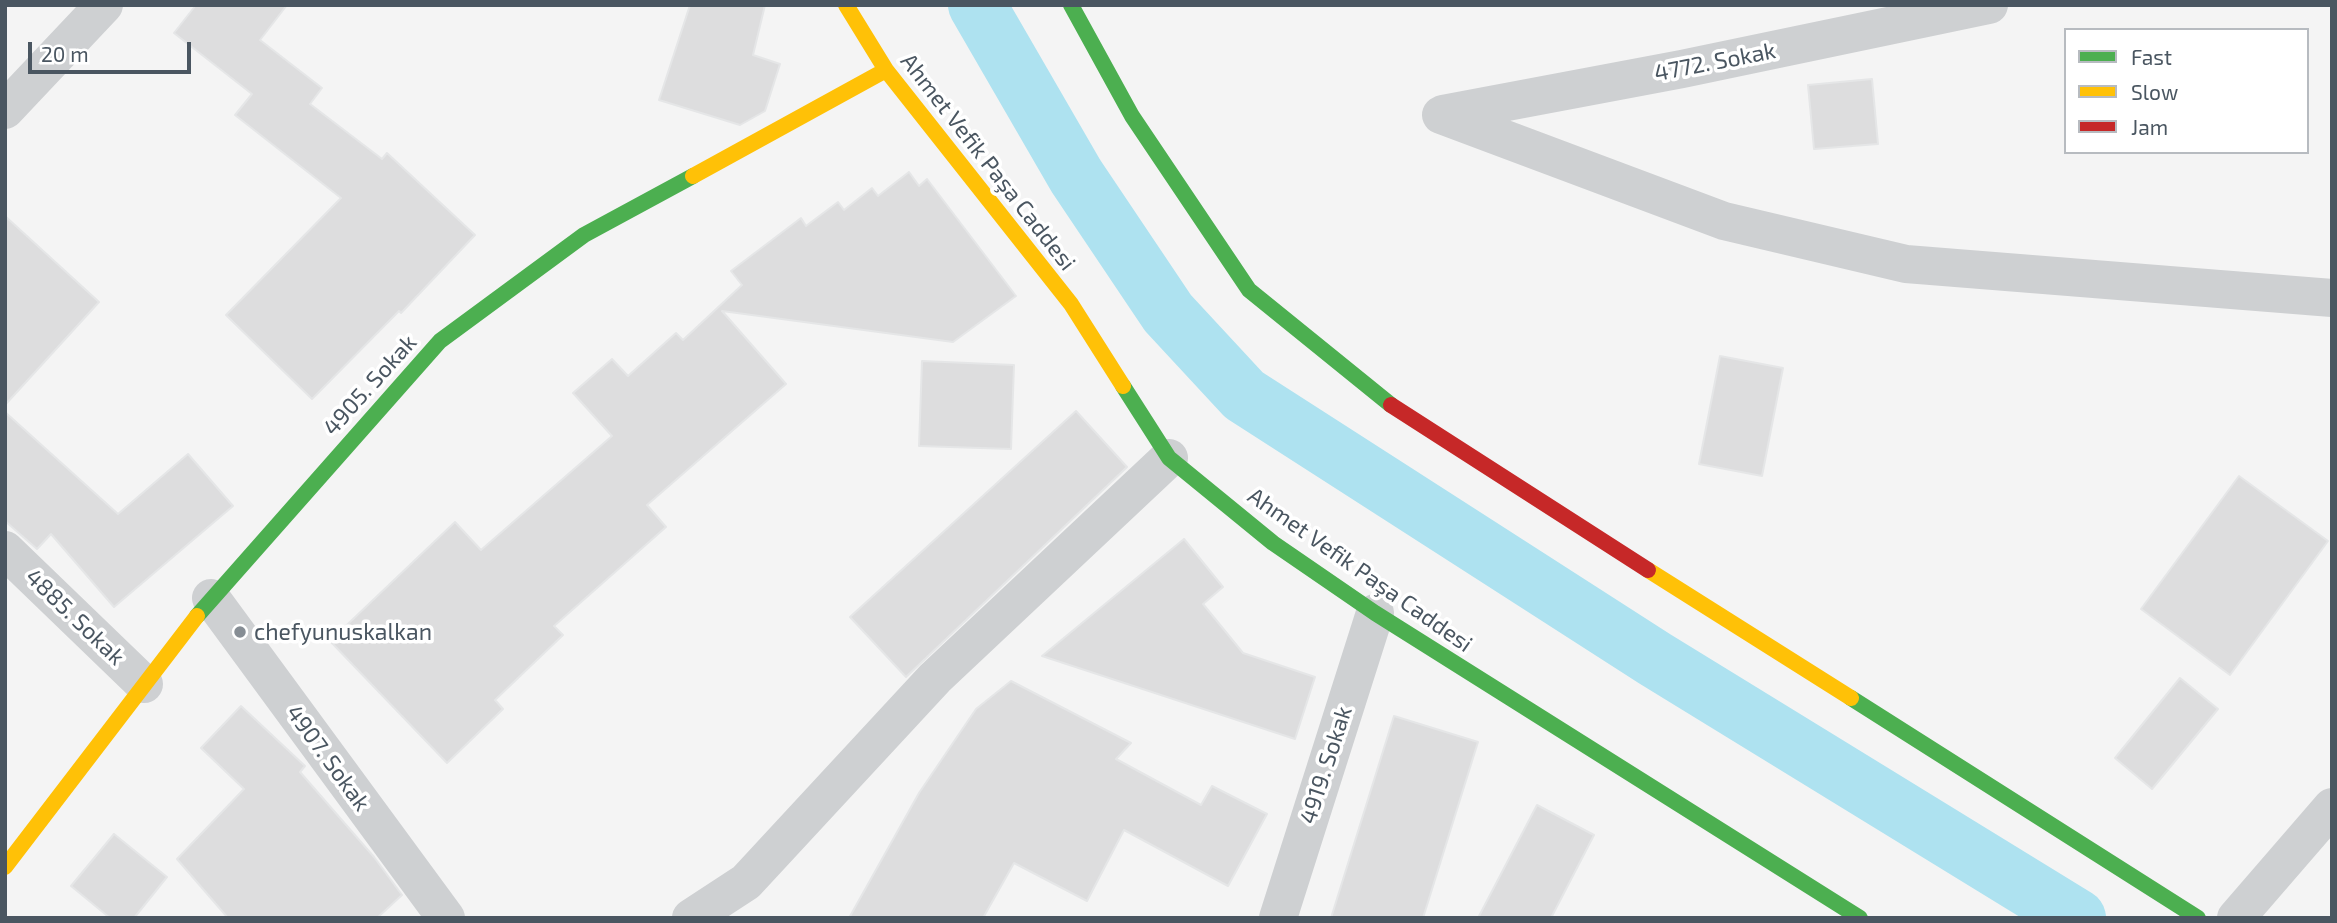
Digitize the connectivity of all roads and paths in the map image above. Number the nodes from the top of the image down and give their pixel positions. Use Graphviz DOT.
graph roads {
  1 [pos="104,5"];
  2 [pos="846,5"];
  3 [pos="1071,5"];
  4 [pos="1989,5"];
  5 [pos="886,70"];
  6 [pos="5,110"];
  7 [pos="2332,298"];
  8 [pos="1169,458"];
  9 [pos="5,550"];
  10 [pos="211,598"];
  11 [pos="1375,613"];
  12 [pos="144,684"];
  13 [pos="2332,807"];
  14 [pos="5,867"];
  15 [pos="446,918"];
  16 [pos="691,918"];
  17 [pos="1278,918"];
  18 [pos="1860,918"];
  19 [pos="2198,918"];
  20 [pos="2236,918"];
  1 -- 6 [label="street"];
  2 -- 5 [label="street, Ahmet Vefik Paşa Caddesi"];
  3 -- 19 [label="street"];
  4 -- 7 [label="street, 4772. Sokak"];
  5 -- 8 [label="street, Ahmet Vefik Paşa Caddesi"];
  5 -- 10 [label="street, 4905. Sokak"];
  8 -- 11 [label="street, Ahmet Vefik Paşa Caddesi"];
  8 -- 16 [label="street"];
  9 -- 12 [label="street, 4885. Sokak"];
  10 -- 12 [label="street, 4905. Sokak"];
  10 -- 15 [label="street, 4907. Sokak"];
  11 -- 17 [label="street, 4919. Sokak"];
  11 -- 18 [label="street, Ahmet Vefik Paşa Caddesi"];
  12 -- 14 [label="street, 4905. Sokak"];
  13 -- 20 [label="street"];
}
